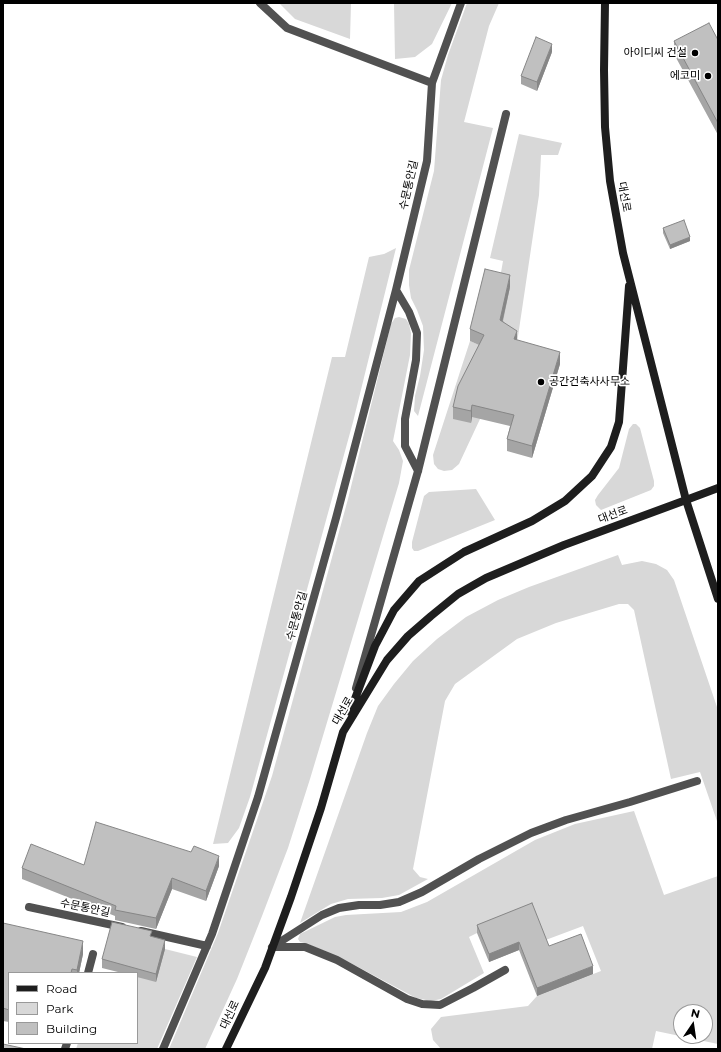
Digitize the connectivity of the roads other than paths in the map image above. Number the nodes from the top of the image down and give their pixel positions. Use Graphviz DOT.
graph roads {
  1 [pos="260,3"];
  2 [pos="461,3"];
  3 [pos="605,3"];
  4 [pos="432,83"];
  5 [pos="506,114"];
  6 [pos="630,278"];
  7 [pos="396,290"];
  8 [pos="418,471"];
  9 [pos="718,488"];
  10 [pos="686,500"];
  11 [pos="718,599"];
  12 [pos="343,732"];
  13 [pos="697,781"];
  14 [pos="29,907"];
  15 [pos="208,946"];
  16 [pos="272,947"];
  17 [pos="93,954"];
  18 [pos="505,970"];
  19 [pos="88,972"];
  20 [pos="163,1049"];
  21 [pos="226,1049"];
  1 -- 4 [label="lane"];
  2 -- 4 [label="lane, 수문통안길"];
  3 -- 6 [label="street, 대선로"];
  4 -- 7 [label="lane, 수문통안길"];
  5 -- 8 [label="lane"];
  6 -- 10 [label="street, 대선로"];
  6 -- 12 [label="street"];
  7 -- 8 [label="lane"];
  7 -- 15 [label="lane, 수문통안길"];
  8 -- 12 [label="lane"];
  9 -- 10 [label="street"];
  10 -- 11 [label="street"];
  10 -- 12 [label="street, 대선로"];
  12 -- 16 [label="street, 대선로"];
  13 -- 16 [label="lane"];
  14 -- 15 [label="lane, 수문통안길"];
  15 -- 20 [label="lane, 수문통안길"];
  16 -- 18 [label="lane"];
  16 -- 21 [label="street, 대선로"];
  17 -- 19 [label="lane"];
}
